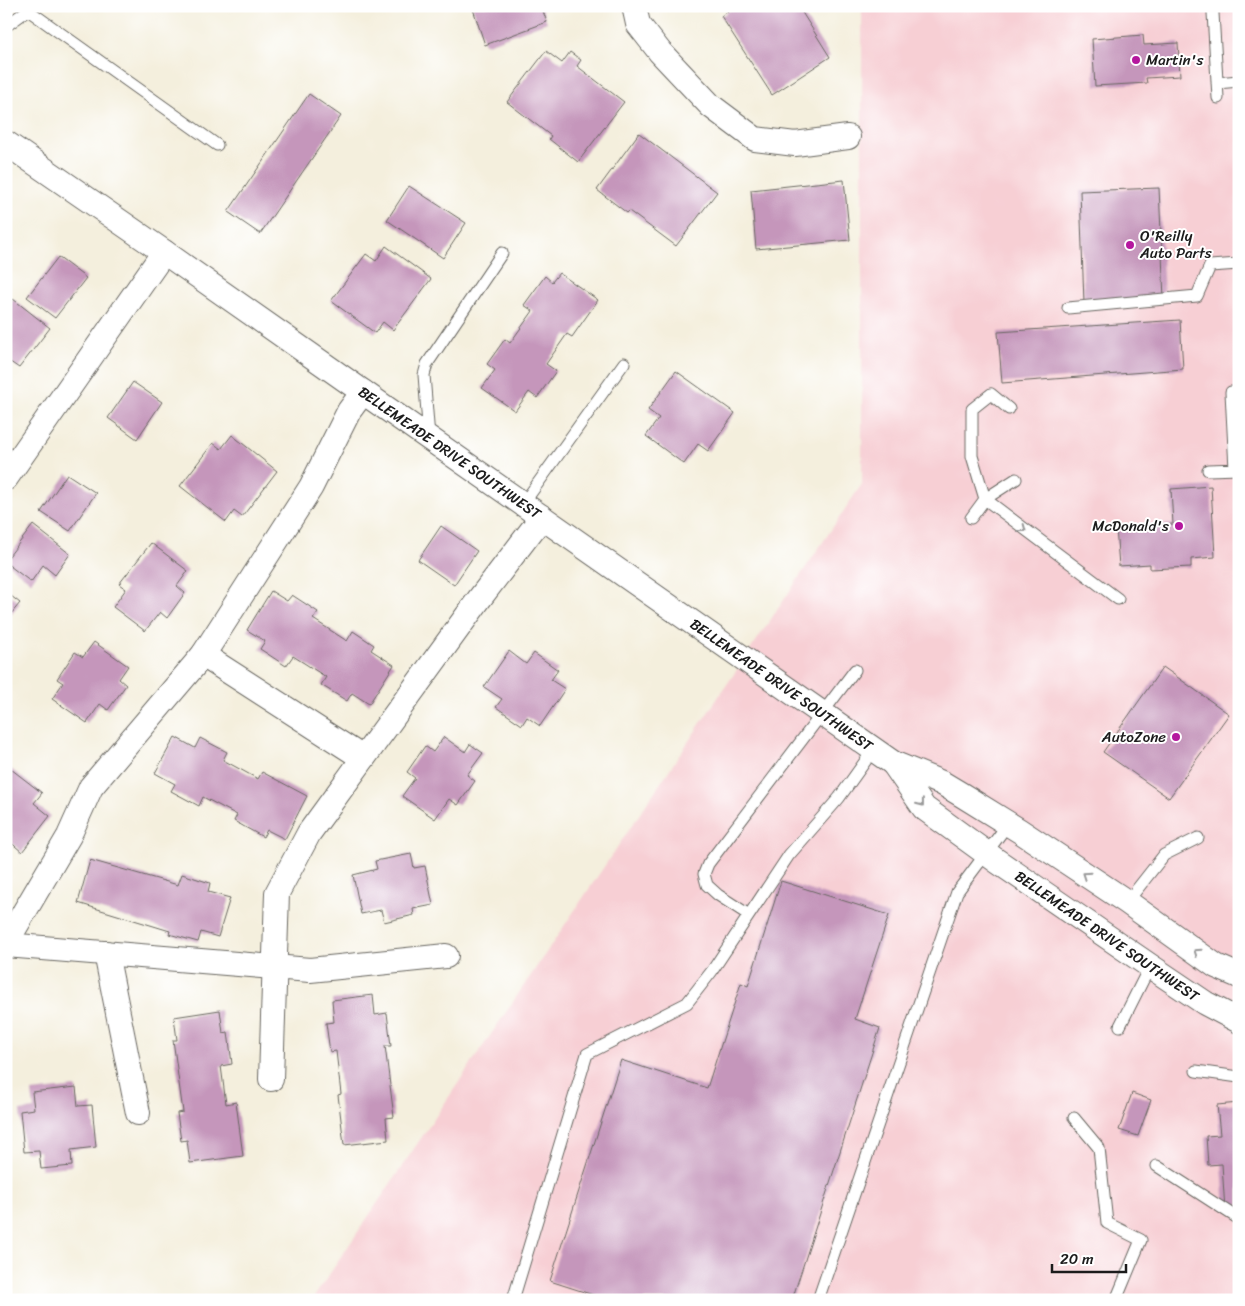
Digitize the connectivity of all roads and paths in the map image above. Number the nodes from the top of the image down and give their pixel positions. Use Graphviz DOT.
graph roads {
  1 [pos="634,6"];
  2 [pos="1238,6"];
  3 [pos="1213,13"];
  4 [pos="6,26"];
  5 [pos="1239,42"];
  6 [pos="1239,81"];
  7 [pos="1217,83"];
  8 [pos="1218,98"];
  9 [pos="848,137"];
  10 [pos="6,143"];
  11 [pos="217,145"];
  12 [pos="164,252"];
  13 [pos="502,253"];
  14 [pos="1239,264"];
  15 [pos="1068,308"];
  16 [pos="624,363"];
  17 [pos="363,392"];
  18 [pos="1231,392"];
  19 [pos="1009,409"];
  20 [pos="429,439"];
  21 [pos="1237,469"];
  22 [pos="1208,470"];
  23 [pos="6,478"];
  24 [pos="1016,478"];
  25 [pos="985,499"];
  26 [pos="533,510"];
  27 [pos="971,518"];
  28 [pos="1118,599"];
  29 [pos="203,655"];
  30 [pos="855,670"];
  31 [pos="822,714"];
  32 [pos="884,756"];
  33 [pos="363,758"];
  34 [pos="1008,824"];
  35 [pos="1198,838"];
  36 [pos="987,854"];
  37 [pos="1126,902"];
  38 [pos="749,915"];
  39 [pos="6,944"];
  40 [pos="106,953"];
  41 [pos="446,956"];
  42 [pos="1150,966"];
  43 [pos="274,967"];
  44 [pos="1239,976"];
  45 [pos="1239,1021"];
  46 [pos="1120,1026"];
  47 [pos="1196,1071"];
  48 [pos="1239,1077"];
  49 [pos="271,1079"];
  50 [pos="138,1113"];
  51 [pos="1074,1118"];
  52 [pos="1156,1166"];
  53 [pos="1239,1219"];
  54 [pos="513,1300"];
  55 [pos="818,1300"];
  56 [pos="1116,1300"];
  1 -- 9 [label="street"];
  2 -- 5 [label="path"];
  3 -- 7 [label="lane"];
  4 -- 11 [label="lane"];
  6 -- 7 [label="lane"];
  7 -- 8 [label="lane"];
  10 -- 12 [label="street, BELLEMEADE DRIVE SOUTHWEST"];
  12 -- 17 [label="street, BELLEMEADE DRIVE SOUTHWEST"];
  12 -- 23 [label="street"];
  13 -- 20 [label="lane"];
  14 -- 15 [label="lane"];
  16 -- 26 [label="lane"];
  17 -- 20 [label="street, BELLEMEADE DRIVE SOUTHWEST"];
  17 -- 29 [label="street"];
  18 -- 21 [label="lane"];
  19 -- 25 [label="lane"];
  20 -- 26 [label="street, BELLEMEADE DRIVE SOUTHWEST"];
  21 -- 22 [label="lane"];
  24 -- 25 [label="lane"];
  25 -- 27 [label="lane"];
  25 -- 28 [label="lane, one-way"];
  26 -- 31 [label="street, BELLEMEADE DRIVE SOUTHWEST"];
  26 -- 33 [label="street"];
  29 -- 33 [label="street"];
  29 -- 39 [label="street"];
  30 -- 31 [label="lane"];
  31 -- 32 [label="street, BELLEMEADE DRIVE SOUTHWEST"];
  31 -- 38 [label="lane"];
  32 -- 34 [label="street, BELLEMEADE DRIVE SOUTHWEST"];
  32 -- 36 [label="street, BELLEMEADE DRIVE SOUTHWEST, one-way"];
  32 -- 38 [label="lane"];
  33 -- 43 [label="street"];
  34 -- 36 [label="lane"];
  37 -- 34 [label="street, BELLEMEADE DRIVE SOUTHWEST, one-way"];
  35 -- 37 [label="lane"];
  36 -- 42 [label="street, BELLEMEADE DRIVE SOUTHWEST"];
  36 -- 55 [label="lane"];
  44 -- 37 [label="street, BELLEMEADE DRIVE SOUTHWEST, one-way"];
  38 -- 54 [label="lane"];
  39 -- 40 [label="street"];
  40 -- 43 [label="street"];
  40 -- 50 [label="street"];
  41 -- 43 [label="street"];
  42 -- 45 [label="street, BELLEMEADE DRIVE SOUTHWEST"];
  42 -- 46 [label="lane"];
  43 -- 49 [label="street"];
  47 -- 48 [label="lane"];
  51 -- 56 [label="lane"];
  52 -- 53 [label="lane"];
}
